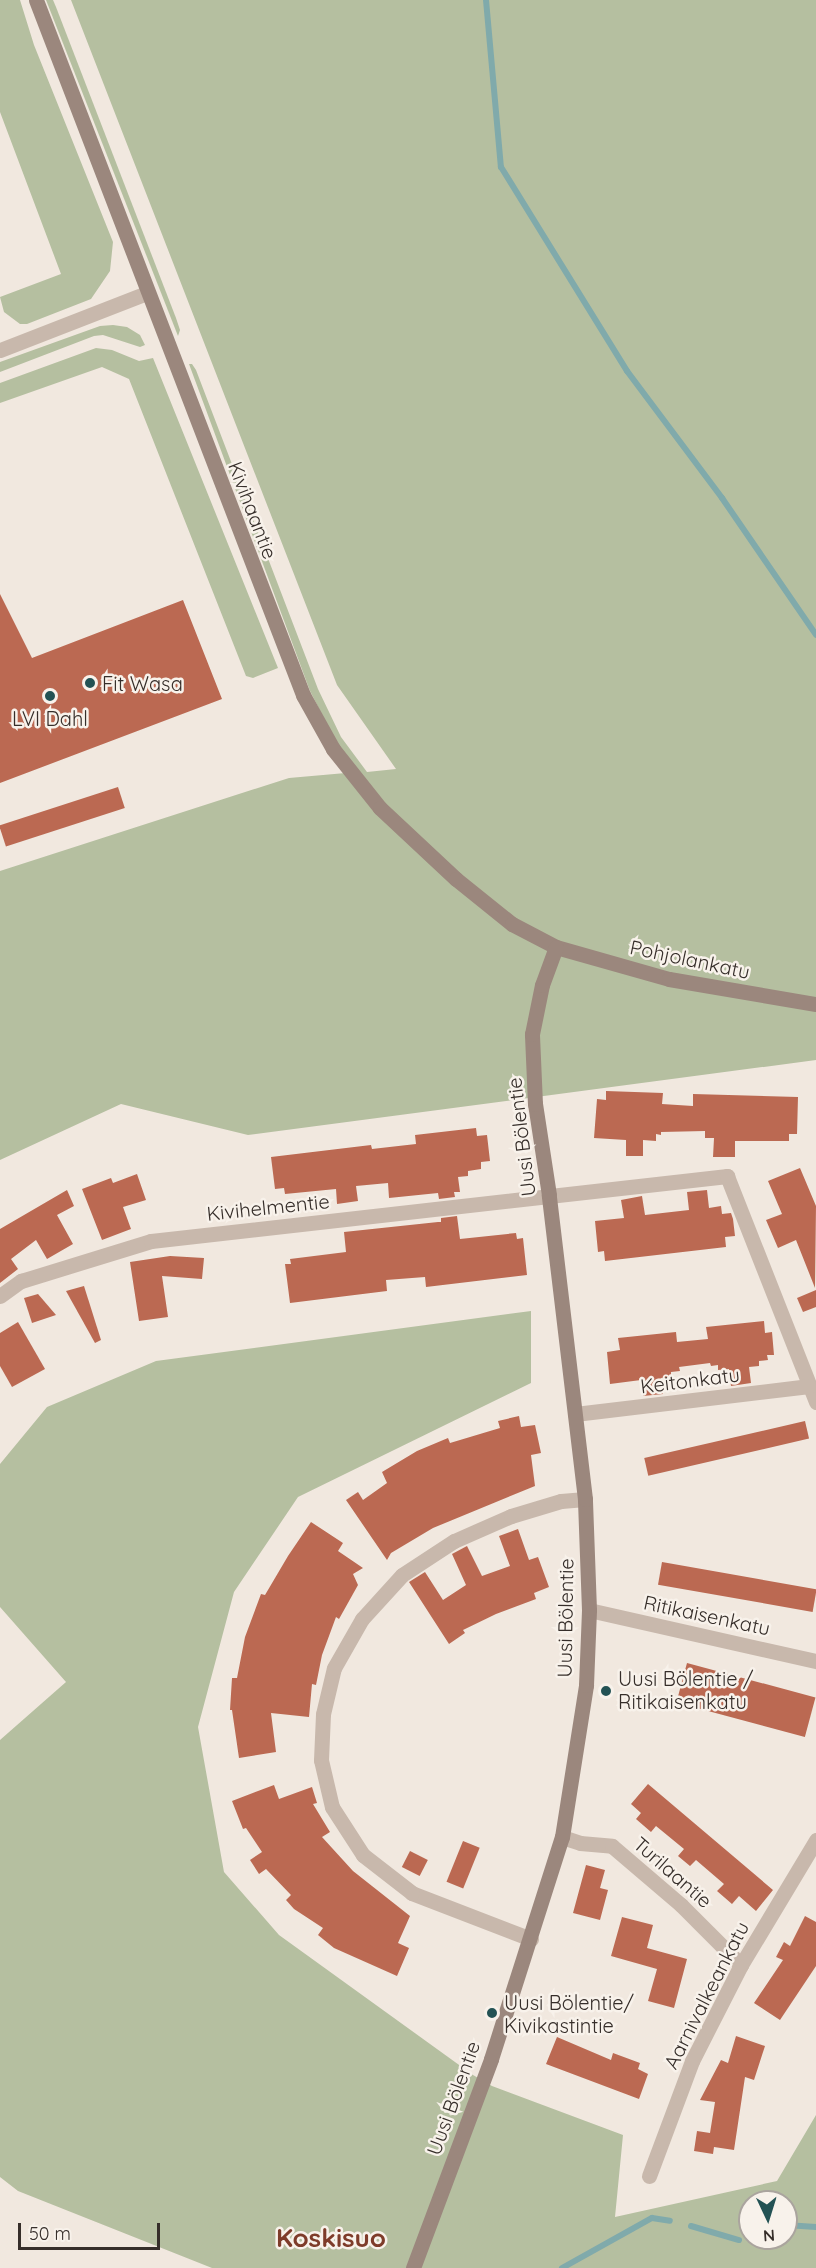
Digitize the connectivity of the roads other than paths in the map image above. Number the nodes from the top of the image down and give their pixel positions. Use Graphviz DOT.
graph roads {
  1 [pos="36,0"];
  2 [pos="147,294"];
  3 [pos="0,350"];
  4 [pos="556,947"];
  5 [pos="816,1004"];
  6 [pos="549,1195"];
  7 [pos="0,1296"];
  8 [pos="809,1386"];
  9 [pos="816,1402"];
  10 [pos="575,1414"];
  11 [pos="585,1499"];
  12 [pos="589,1610"];
  13 [pos="816,1661"];
  14 [pos="562,1837"];
  15 [pos="816,1840"];
  16 [pos="531,1939"];
  17 [pos="741,1965"];
  18 [pos="649,2176"];
  19 [pos="413,2268"];
  1 -- 2 [label="main road, Kivihaantie"];
  2 -- 3 [label="street"];
  2 -- 4 [label="main road, Kivihaantie"];
  4 -- 5 [label="main road, Pohjolankatu"];
  4 -- 6 [label="main road, Uusi Bölentie"];
  6 -- 7 [label="street, Kivihelmentie"];
  6 -- 8 [label="street"];
  6 -- 10 [label="main road, Uusi Bölentie"];
  8 -- 9 [label="street"];
  8 -- 10 [label="street, Keitonkatu"];
  10 -- 11 [label="main road, Uusi Bölentie"];
  11 -- 12 [label="main road, Uusi Bölentie"];
  11 -- 16 [label="street"];
  12 -- 13 [label="street, Ritikaisenkatu"];
  12 -- 14 [label="main road, Uusi Bölentie"];
  14 -- 16 [label="main road, Uusi Bölentie"];
  14 -- 17 [label="street, Turilaantie"];
  15 -- 17 [label="street, Aarnivalkeankatu"];
  16 -- 19 [label="main road, Uusi Bölentie"];
  17 -- 18 [label="street, Aarnivalkeankatu"];
}
